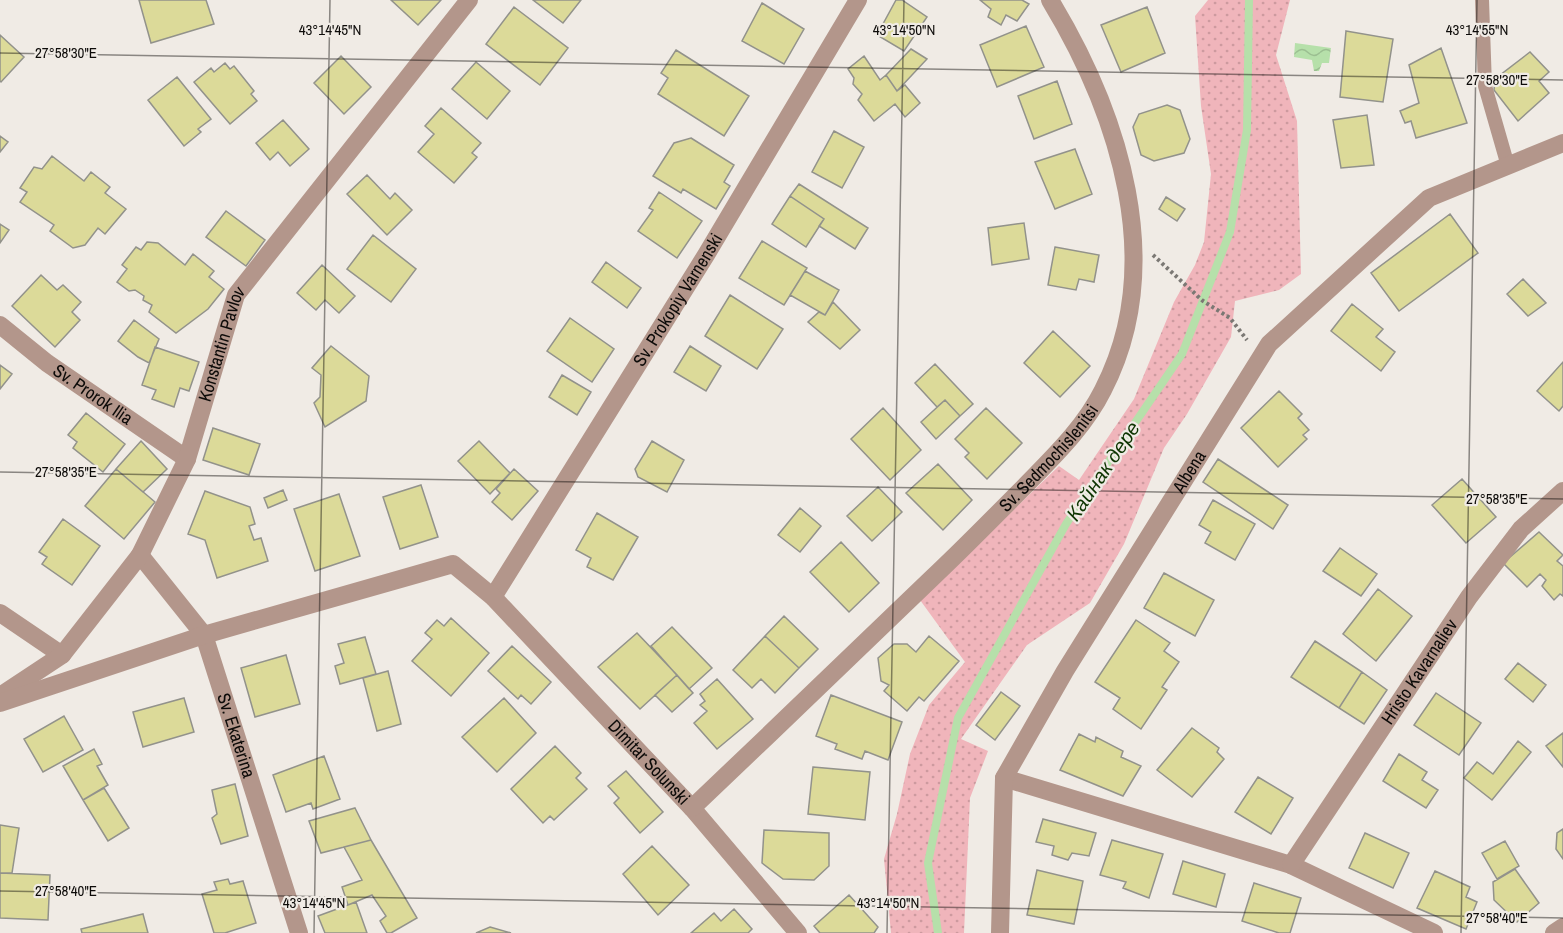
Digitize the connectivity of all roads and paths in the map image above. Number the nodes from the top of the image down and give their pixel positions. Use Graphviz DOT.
graph roads {
  1 [pos="469,0"];
  2 [pos="858,0"];
  3 [pos="1050,0"];
  4 [pos="1482,0"];
  5 [pos="1563,143"];
  6 [pos="1508,166"];
  7 [pos="1133,241"];
  8 [pos="0,325"];
  9 [pos="1259,358"];
  10 [pos="187,459"];
  11 [pos="1563,491"];
  12 [pos="140,555"];
  13 [pos="493,597"];
  14 [pos="0,613"];
  15 [pos="204,635"];
  16 [pos="62,655"];
  17 [pos="0,696"];
  18 [pos="0,703"];
  19 [pos="1004,778"];
  20 [pos="692,808"];
  21 [pos="1291,865"];
  22 [pos="1563,927"];
  23 [pos="299,933"];
  24 [pos="798,933"];
  25 [pos="1000,933"];
  26 [pos="1434,933"];
  27 [pos="1554,933"];
  1 -- 10 [label="street, Konstantin Pavlov"];
  2 -- 13 [label="street, Sv. Prokopiy Varnenski"];
  3 -- 7 [label="street, Sv. Sedmochislenitsi"];
  4 -- 6 [label="lane"];
  5 -- 6 [label="street, Albena"];
  6 -- 9 [label="street, Albena"];
  7 -- 9 [label="path"];
  7 -- 20 [label="street, Sv. Sedmochislenitsi"];
  8 -- 10 [label="street, Sv. Prorok Ilia"];
  9 -- 19 [label="street, Albena"];
  10 -- 12 [label="street, Konstantin Pavlov"];
  11 -- 21 [label="street, Hristo Kavarnaliev"];
  12 -- 15 [label="street, Sv. Ekaterina"];
  12 -- 16 [label="street, Konstantin Pavlov"];
  13 -- 15 [label="street, Dimitar Solunski"];
  13 -- 20 [label="street, Dimitar Solunski"];
  14 -- 16 [label="street"];
  15 -- 18 [label="street"];
  15 -- 23 [label="street, Sv. Ekaterina"];
  16 -- 17 [label="street, Konstantin Pavlov"];
  19 -- 21 [label="street"];
  19 -- 25 [label="street, Albena"];
  20 -- 24 [label="street, Dimitar Solunski"];
  21 -- 26 [label="street"];
  22 -- 27 [label="street"];
}
